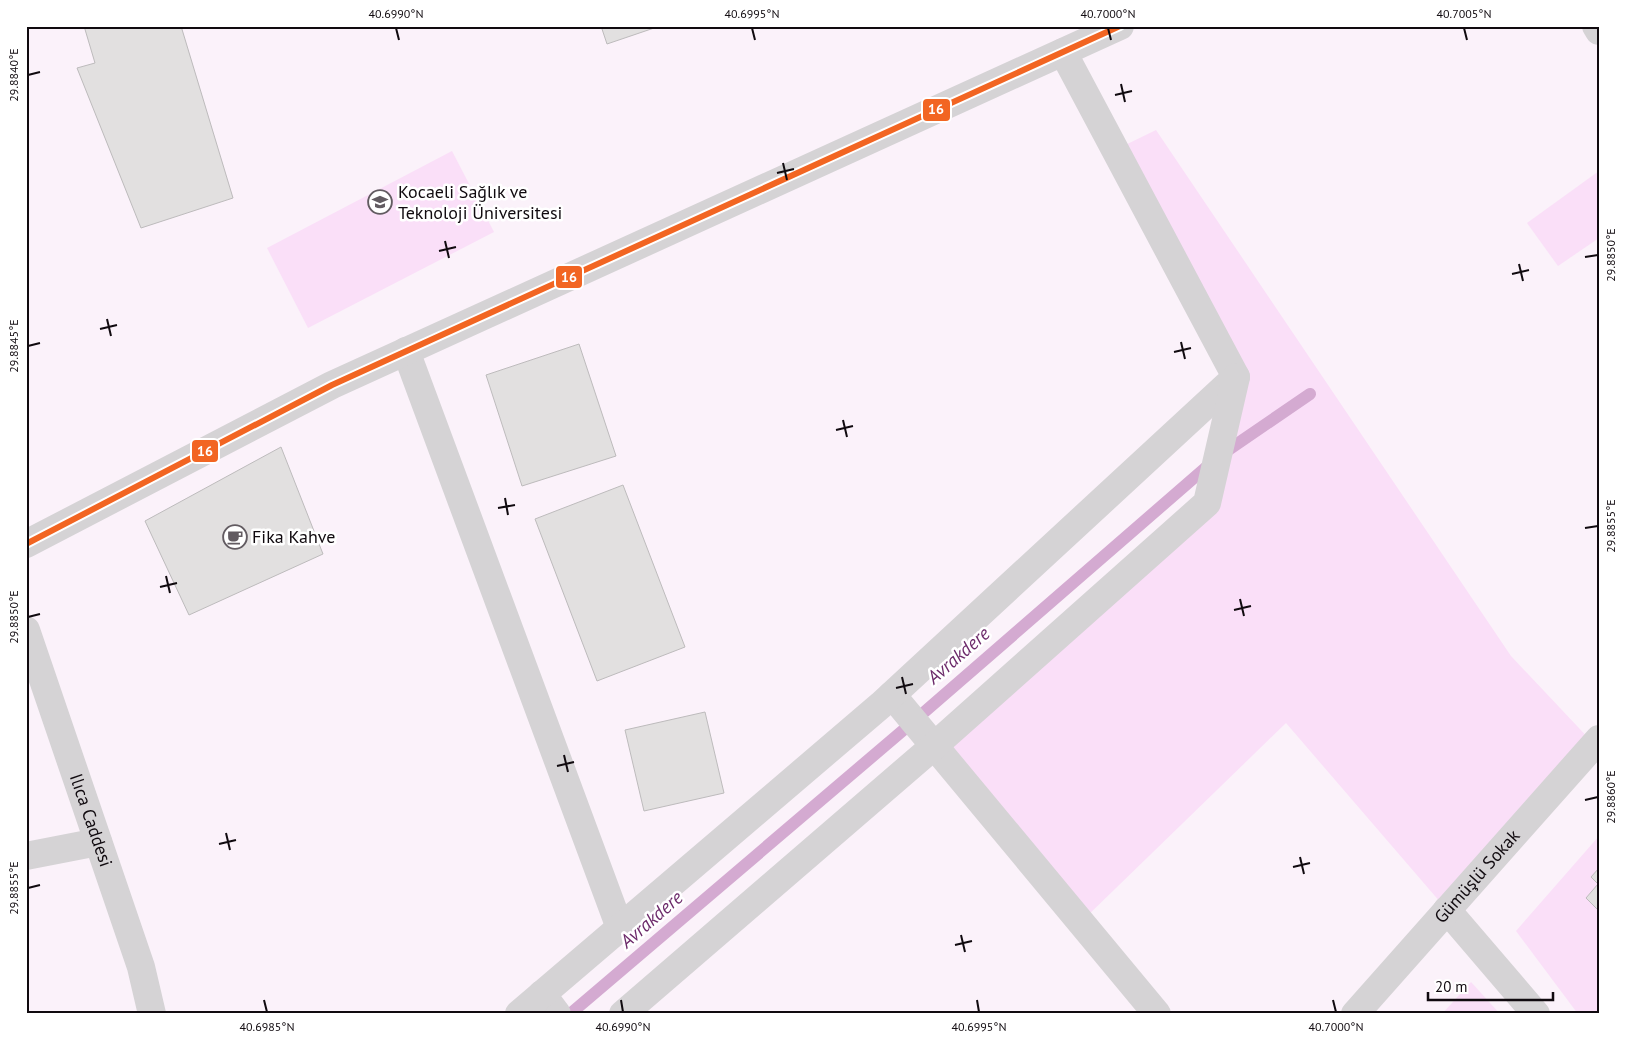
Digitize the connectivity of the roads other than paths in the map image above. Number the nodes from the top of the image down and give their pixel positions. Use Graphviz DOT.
graph roads {
  1 [pos="1120,26"];
  2 [pos="1596,26"];
  3 [pos="1599,31"];
  4 [pos="1063,52"];
  5 [pos="406,351"];
  6 [pos="1236,377"];
  7 [pos="26,544"];
  8 [pos="26,630"];
  9 [pos="892,695"];
  10 [pos="1599,739"];
  11 [pos="934,746"];
  12 [pos="98,842"];
  13 [pos="26,856"];
  14 [pos="1447,910"];
  15 [pos="620,928"];
  16 [pos="549,1004"];
  17 [pos="152,1014"];
  18 [pos="519,1014"];
  19 [pos="623,1014"];
  20 [pos="1157,1014"];
  21 [pos="1355,1014"];
  22 [pos="1536,1014"];
  1 -- 4 [label="street"];
  2 -- 3 [label="street"];
  4 -- 5 [label="street"];
  4 -- 6 [label="street"];
  5 -- 7 [label="street"];
  5 -- 15 [label="street"];
  6 -- 9 [label="street"];
  6 -- 11 [label="street"];
  8 -- 12 [label="street, Ilıca Caddesi"];
  9 -- 11 [label="street"];
  9 -- 15 [label="street"];
  10 -- 14 [label="street, Gümüşlü Sokak"];
  11 -- 19 [label="street"];
  11 -- 20 [label="street"];
  12 -- 13 [label="street"];
  12 -- 17 [label="street, Ilıca Caddesi"];
  14 -- 21 [label="street, Gümüşlü Sokak"];
  14 -- 22 [label="street"];
  15 -- 16 [label="street"];
  16 -- 18 [label="street"];
}
